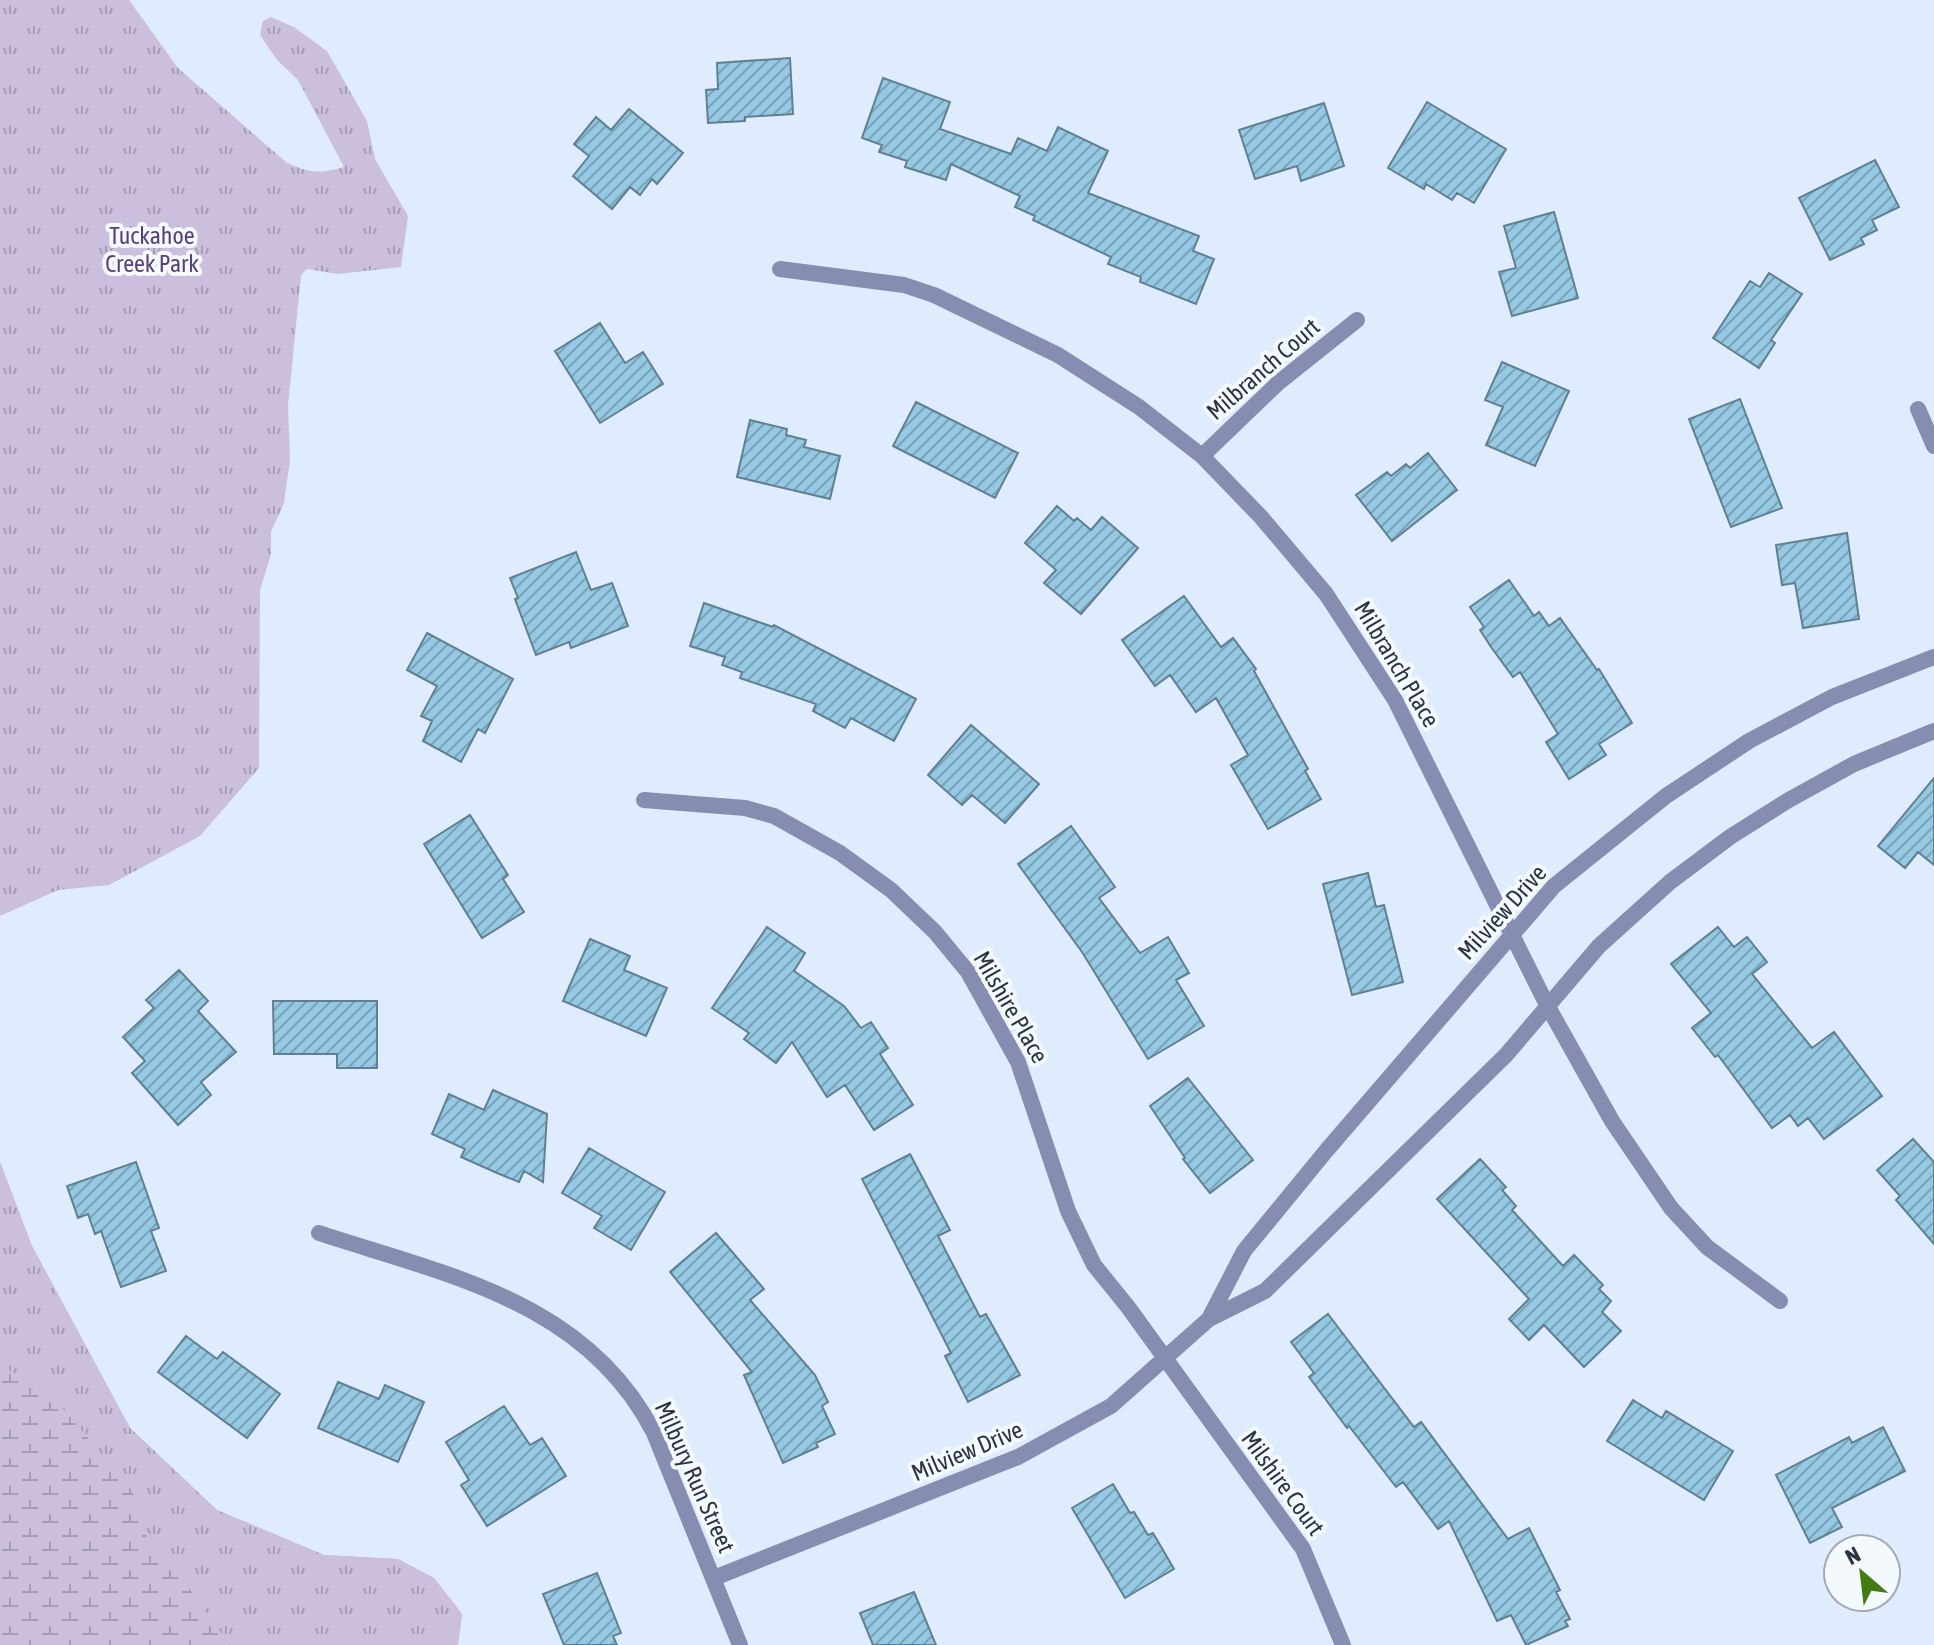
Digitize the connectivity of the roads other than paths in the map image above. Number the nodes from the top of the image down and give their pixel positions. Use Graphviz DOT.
graph roads {
  1 [pos="780,269"];
  2 [pos="1357,320"];
  3 [pos="1918,409"];
  4 [pos="1934,446"];
  5 [pos="1202,456"];
  6 [pos="1934,657"];
  7 [pos="1934,731"];
  8 [pos="644,800"];
  9 [pos="1512,934"];
  10 [pos="1547,1005"];
  11 [pos="319,1233"];
  12 [pos="1780,1301"];
  13 [pos="1209,1319"];
  14 [pos="1165,1359"];
  15 [pos="714,1578"];
  16 [pos="740,1645"];
  17 [pos="1343,1645"];
  1 -- 5 [label="street, Milbranch Place"];
  2 -- 5 [label="street, Milbranch Court"];
  3 -- 4 [label="street"];
  5 -- 9 [label="street, Milbranch Place"];
  6 -- 9 [label="street, Milview Drive"];
  7 -- 10 [label="street, Milview Drive"];
  8 -- 14 [label="street, Milshire Place"];
  9 -- 10 [label="street, Milbranch Place"];
  9 -- 13 [label="street, Milview Drive"];
  10 -- 12 [label="street, Milbranch Place"];
  10 -- 13 [label="street, Milview Drive"];
  11 -- 15 [label="street, Milbury Run Street"];
  13 -- 14 [label="street, Milview Drive"];
  14 -- 15 [label="street, Milview Drive"];
  14 -- 17 [label="street, Milshire Court"];
  15 -- 16 [label="street, Milbury Run Street"];
}
